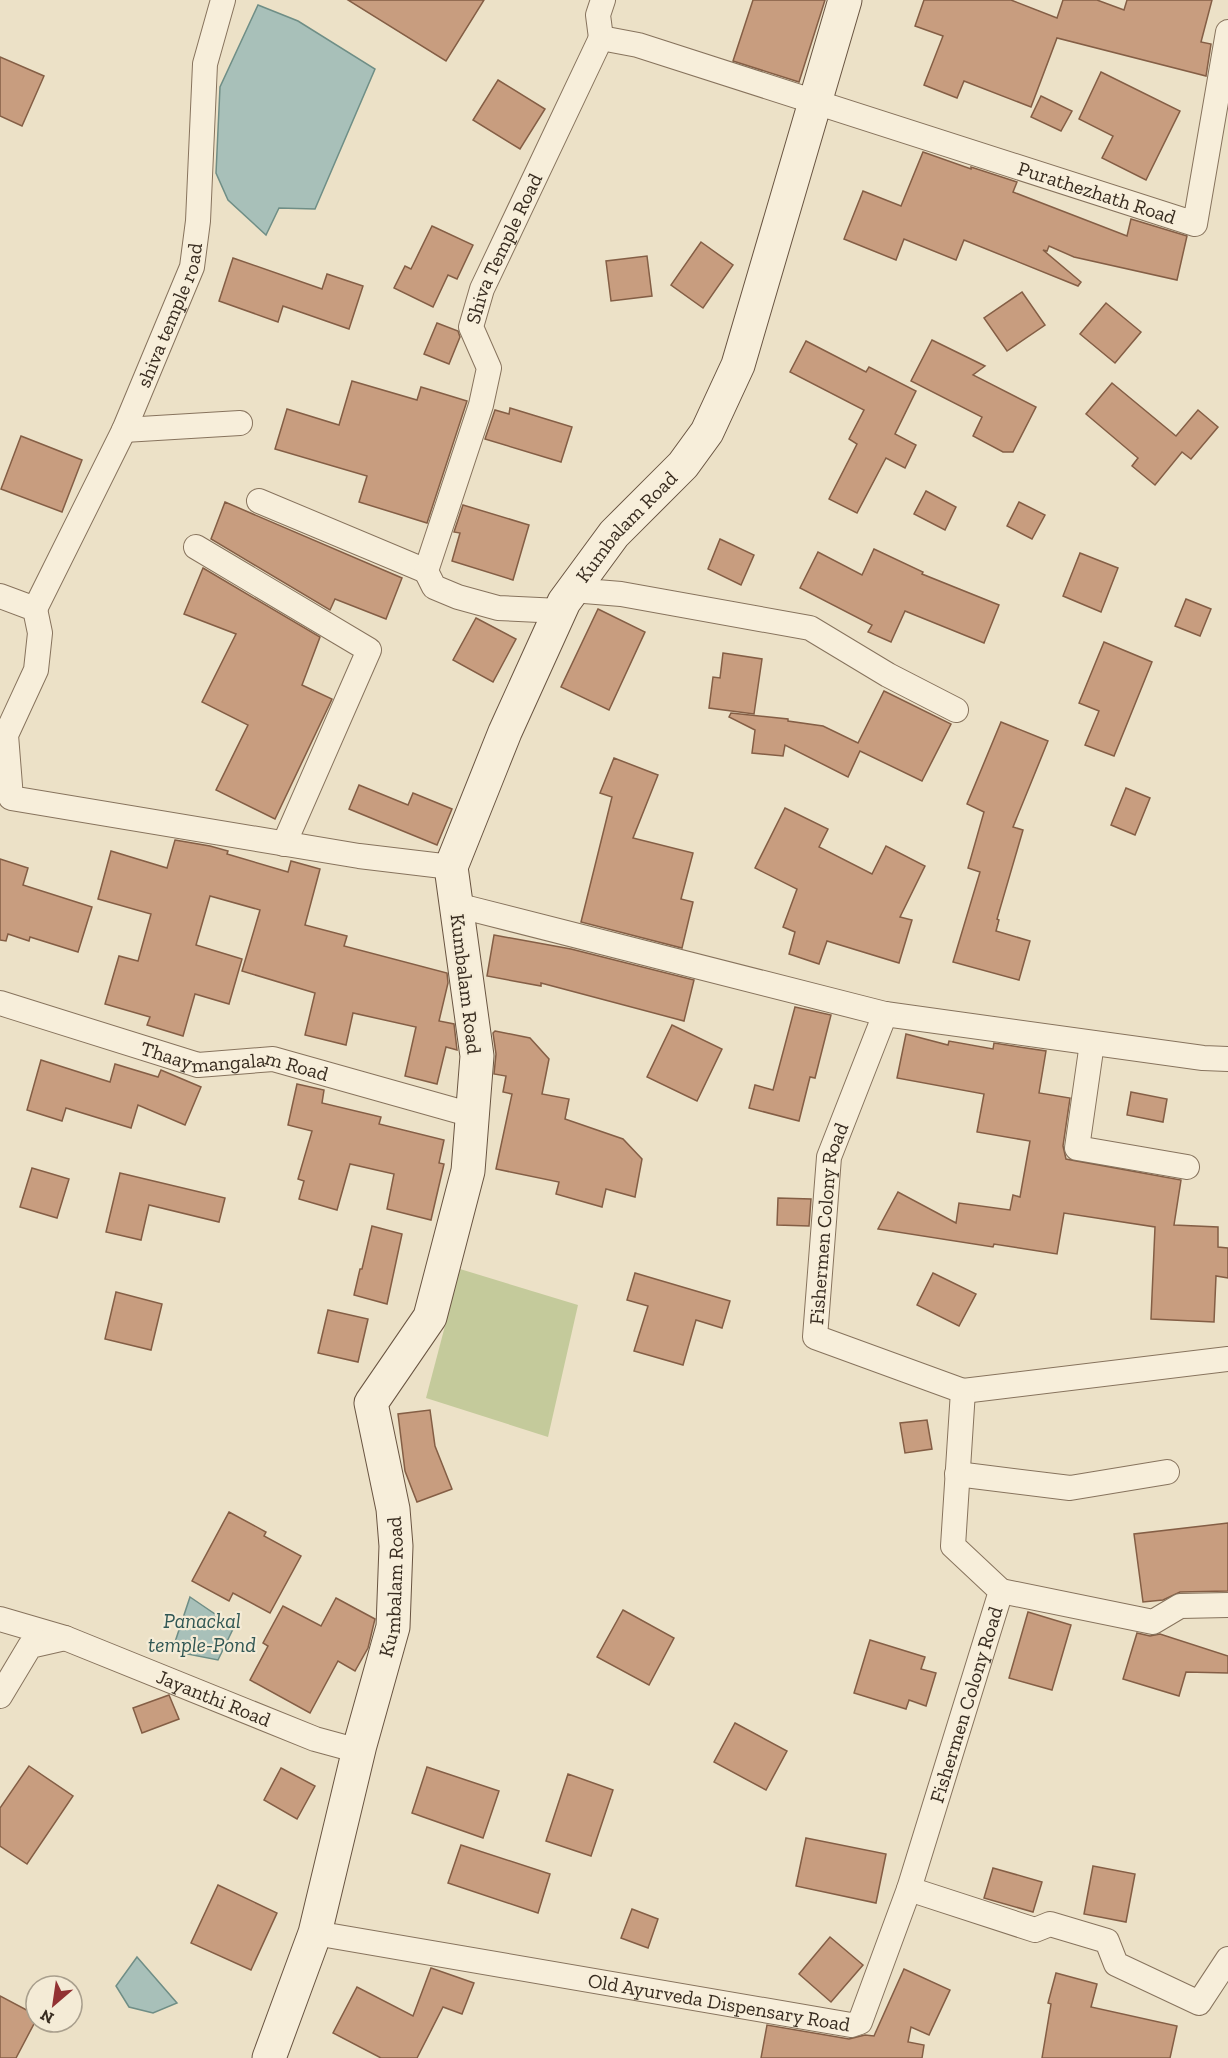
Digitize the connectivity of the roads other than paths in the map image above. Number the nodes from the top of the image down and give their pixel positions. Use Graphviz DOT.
graph roads {
  1 [pos="223,0"];
  2 [pos="603,0"];
  3 [pos="845,0"];
  4 [pos="1228,32"];
  5 [pos="601,38"];
  6 [pos="814,100"];
  7 [pos="240,423"];
  8 [pos="124,429"];
  9 [pos="258,501"];
  10 [pos="196,548"];
  11 [pos="426,571"];
  12 [pos="0,596"];
  13 [pos="566,601"];
  14 [pos="35,609"];
  15 [pos="956,710"];
  16 [pos="284,844"];
  17 [pos="451,867"];
  18 [pos="456,905"];
  19 [pos="0,1003"];
  20 [pos="885,1014"];
  21 [pos="1092,1043"];
  22 [pos="1228,1059"];
  23 [pos="472,1115"];
  24 [pos="1187,1167"];
  25 [pos="1228,1359"];
  26 [pos="963,1391"];
  27 [pos="1167,1472"];
  28 [pos="957,1474"];
  29 [pos="1001,1591"];
  30 [pos="1228,1605"];
  31 [pos="0,1619"];
  32 [pos="65,1638"];
  33 [pos="0,1696"];
  34 [pos="359,1751"];
  35 [pos="909,1889"];
  36 [pos="315,1933"];
  37 [pos="1228,1959"];
  38 [pos="269,2058"];
  1 -- 8 [label="street, shiva temple road"];
  2 -- 5 [label="street"];
  3 -- 6 [label="main road, Kumbalam Road"];
  4 -- 6 [label="street, Purathezhath Road"];
  5 -- 6 [label="street"];
  5 -- 11 [label="street, Shiva Temple Road"];
  6 -- 13 [label="main road, Kumbalam Road"];
  7 -- 8 [label="street"];
  8 -- 14 [label="street, shiva temple road"];
  9 -- 11 [label="street"];
  10 -- 16 [label="street"];
  11 -- 13 [label="street"];
  12 -- 14 [label="street"];
  13 -- 15 [label="street"];
  13 -- 17 [label="main road, Kumbalam Road"];
  14 -- 16 [label="street"];
  16 -- 17 [label="street"];
  17 -- 18 [label="main road, Kumbalam Road"];
  18 -- 20 [label="street"];
  18 -- 23 [label="main road, Kumbalam Road"];
  19 -- 23 [label="street, Thaaymangalam Road"];
  20 -- 21 [label="street"];
  20 -- 26 [label="street, Fishermen Colony Road"];
  21 -- 22 [label="street"];
  21 -- 24 [label="street"];
  23 -- 34 [label="main road, Kumbalam Road"];
  25 -- 26 [label="street"];
  26 -- 28 [label="street, Fishermen Colony Road"];
  27 -- 28 [label="street"];
  28 -- 29 [label="street, Fishermen Colony Road"];
  29 -- 30 [label="street"];
  29 -- 35 [label="street, Fishermen Colony Road"];
  31 -- 32 [label="street, Jayanthi Road"];
  32 -- 33 [label="street"];
  32 -- 34 [label="street, Jayanthi Road"];
  34 -- 36 [label="main road, Kumbalam Road"];
  35 -- 36 [label="street, Old Ayurveda Dispensary Road"];
  35 -- 37 [label="street"];
  36 -- 38 [label="main road, Kumbalam Road"];
}
